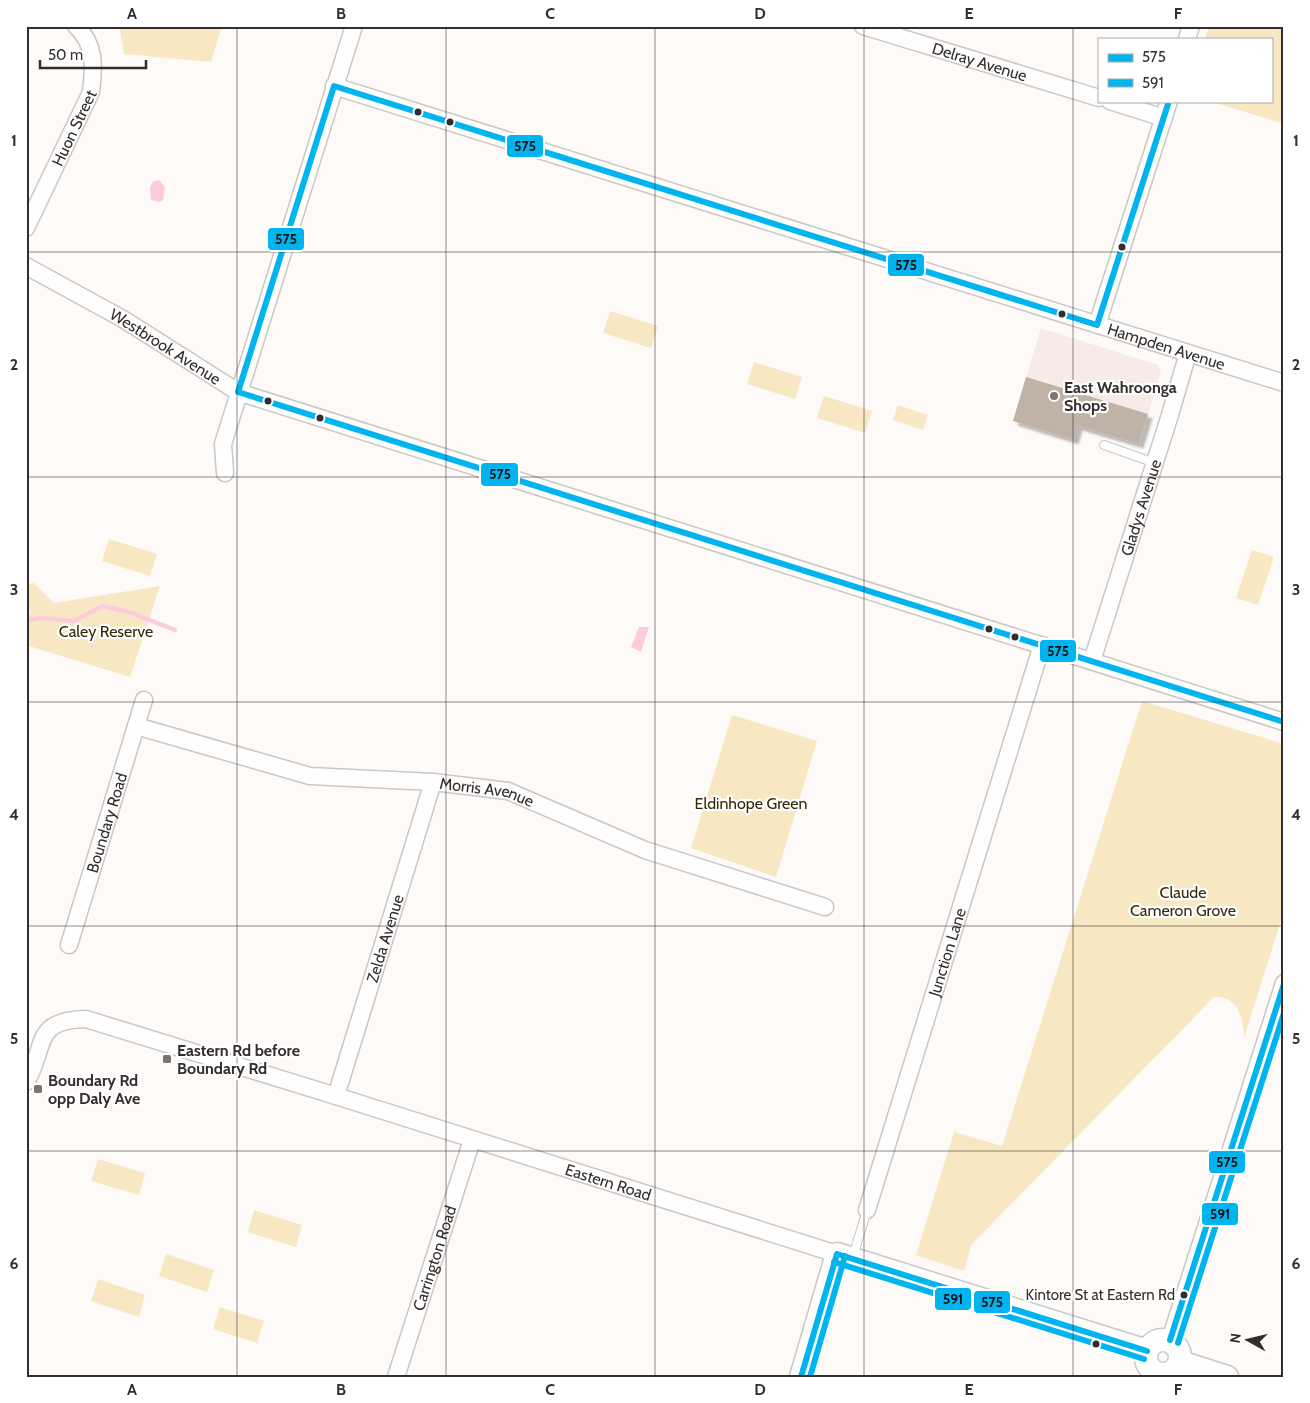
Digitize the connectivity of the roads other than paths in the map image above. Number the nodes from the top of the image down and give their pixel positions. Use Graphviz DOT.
graph roads {
  1 [pos="76,26"];
  2 [pos="354,26"];
  3 [pos="863,26"];
  4 [pos="1191,26"];
  5 [pos="1187,38"];
  6 [pos="334,86"];
  7 [pos="1098,98"];
  8 [pos="1113,102"];
  9 [pos="1169,102"];
  10 [pos="1164,118"];
  11 [pos="26,228"];
  12 [pos="26,266"];
  13 [pos="1097,325"];
  14 [pos="1188,353"];
  15 [pos="1284,383"];
  16 [pos="238,392"];
  17 [pos="1104,445"];
  18 [pos="1155,462"];
  19 [pos="225,473"];
  20 [pos="1042,645"];
  21 [pos="1092,661"];
  22 [pos="144,700"];
  23 [pos="1284,722"];
  24 [pos="136,726"];
  25 [pos="433,782"];
  26 [pos="825,907"];
  27 [pos="69,945"];
  28 [pos="1284,983"];
  29 [pos="26,1082"];
  30 [pos="336,1096"];
  31 [pos="472,1140"];
  32 [pos="867,1210"];
  33 [pos="844,1257"];
  34 [pos="1170,1340"];
  35 [pos="1147,1351"];
  36 [pos="1180,1362"];
  37 [pos="1157,1375"];
  38 [pos="396,1377"];
  39 [pos="801,1377"];
  40 [pos="1227,1377"];
  1 -- 11 [label="street, Huon Street"];
  2 -- 6 [label="street"];
  3 -- 7 [label="street, Delray Avenue"];
  4 -- 5 [label="street"];
  6 -- 13 [label="street, Hampden Avenue"];
  6 -- 16 [label="street"];
  8 -- 10 [label="street"];
  9 -- 10 [label="street"];
  10 -- 13 [label="street"];
  12 -- 16 [label="street, Westbrook Avenue"];
  13 -- 14 [label="street, Hampden Avenue"];
  14 -- 15 [label="street, Hampden Avenue"];
  14 -- 18 [label="street, Gladys Avenue"];
  16 -- 19 [label="street"];
  16 -- 20 [label="street, Westbrook Avenue"];
  17 -- 18 [label="lane"];
  18 -- 21 [label="street, Gladys Avenue"];
  20 -- 21 [label="street, Westbrook Avenue"];
  20 -- 32 [label="street, Junction Lane"];
  21 -- 23 [label="street, Westbrook Avenue"];
  22 -- 24 [label="street, Boundary Road"];
  24 -- 25 [label="street, Morris Avenue"];
  24 -- 27 [label="street, Boundary Road"];
  25 -- 26 [label="street, Morris Avenue"];
  25 -- 30 [label="street, Zelda Avenue"];
  28 -- 34 [label="street"];
  29 -- 30 [label="street, Eastern Road"];
  30 -- 31 [label="street, Eastern Road"];
  31 -- 33 [label="street, Eastern Road"];
  31 -- 38 [label="street, Carrington Road"];
  32 -- 33 [label="lane, Junction Lane"];
  33 -- 35 [label="main road, Eastern Road"];
  33 -- 39 [label="main road"];
  34 -- 35 [label="main road"];
  34 -- 36 [label="main road"];
  35 -- 37 [label="main road"];
  36 -- 37 [label="main road"];
  36 -- 40 [label="main road"];
}
